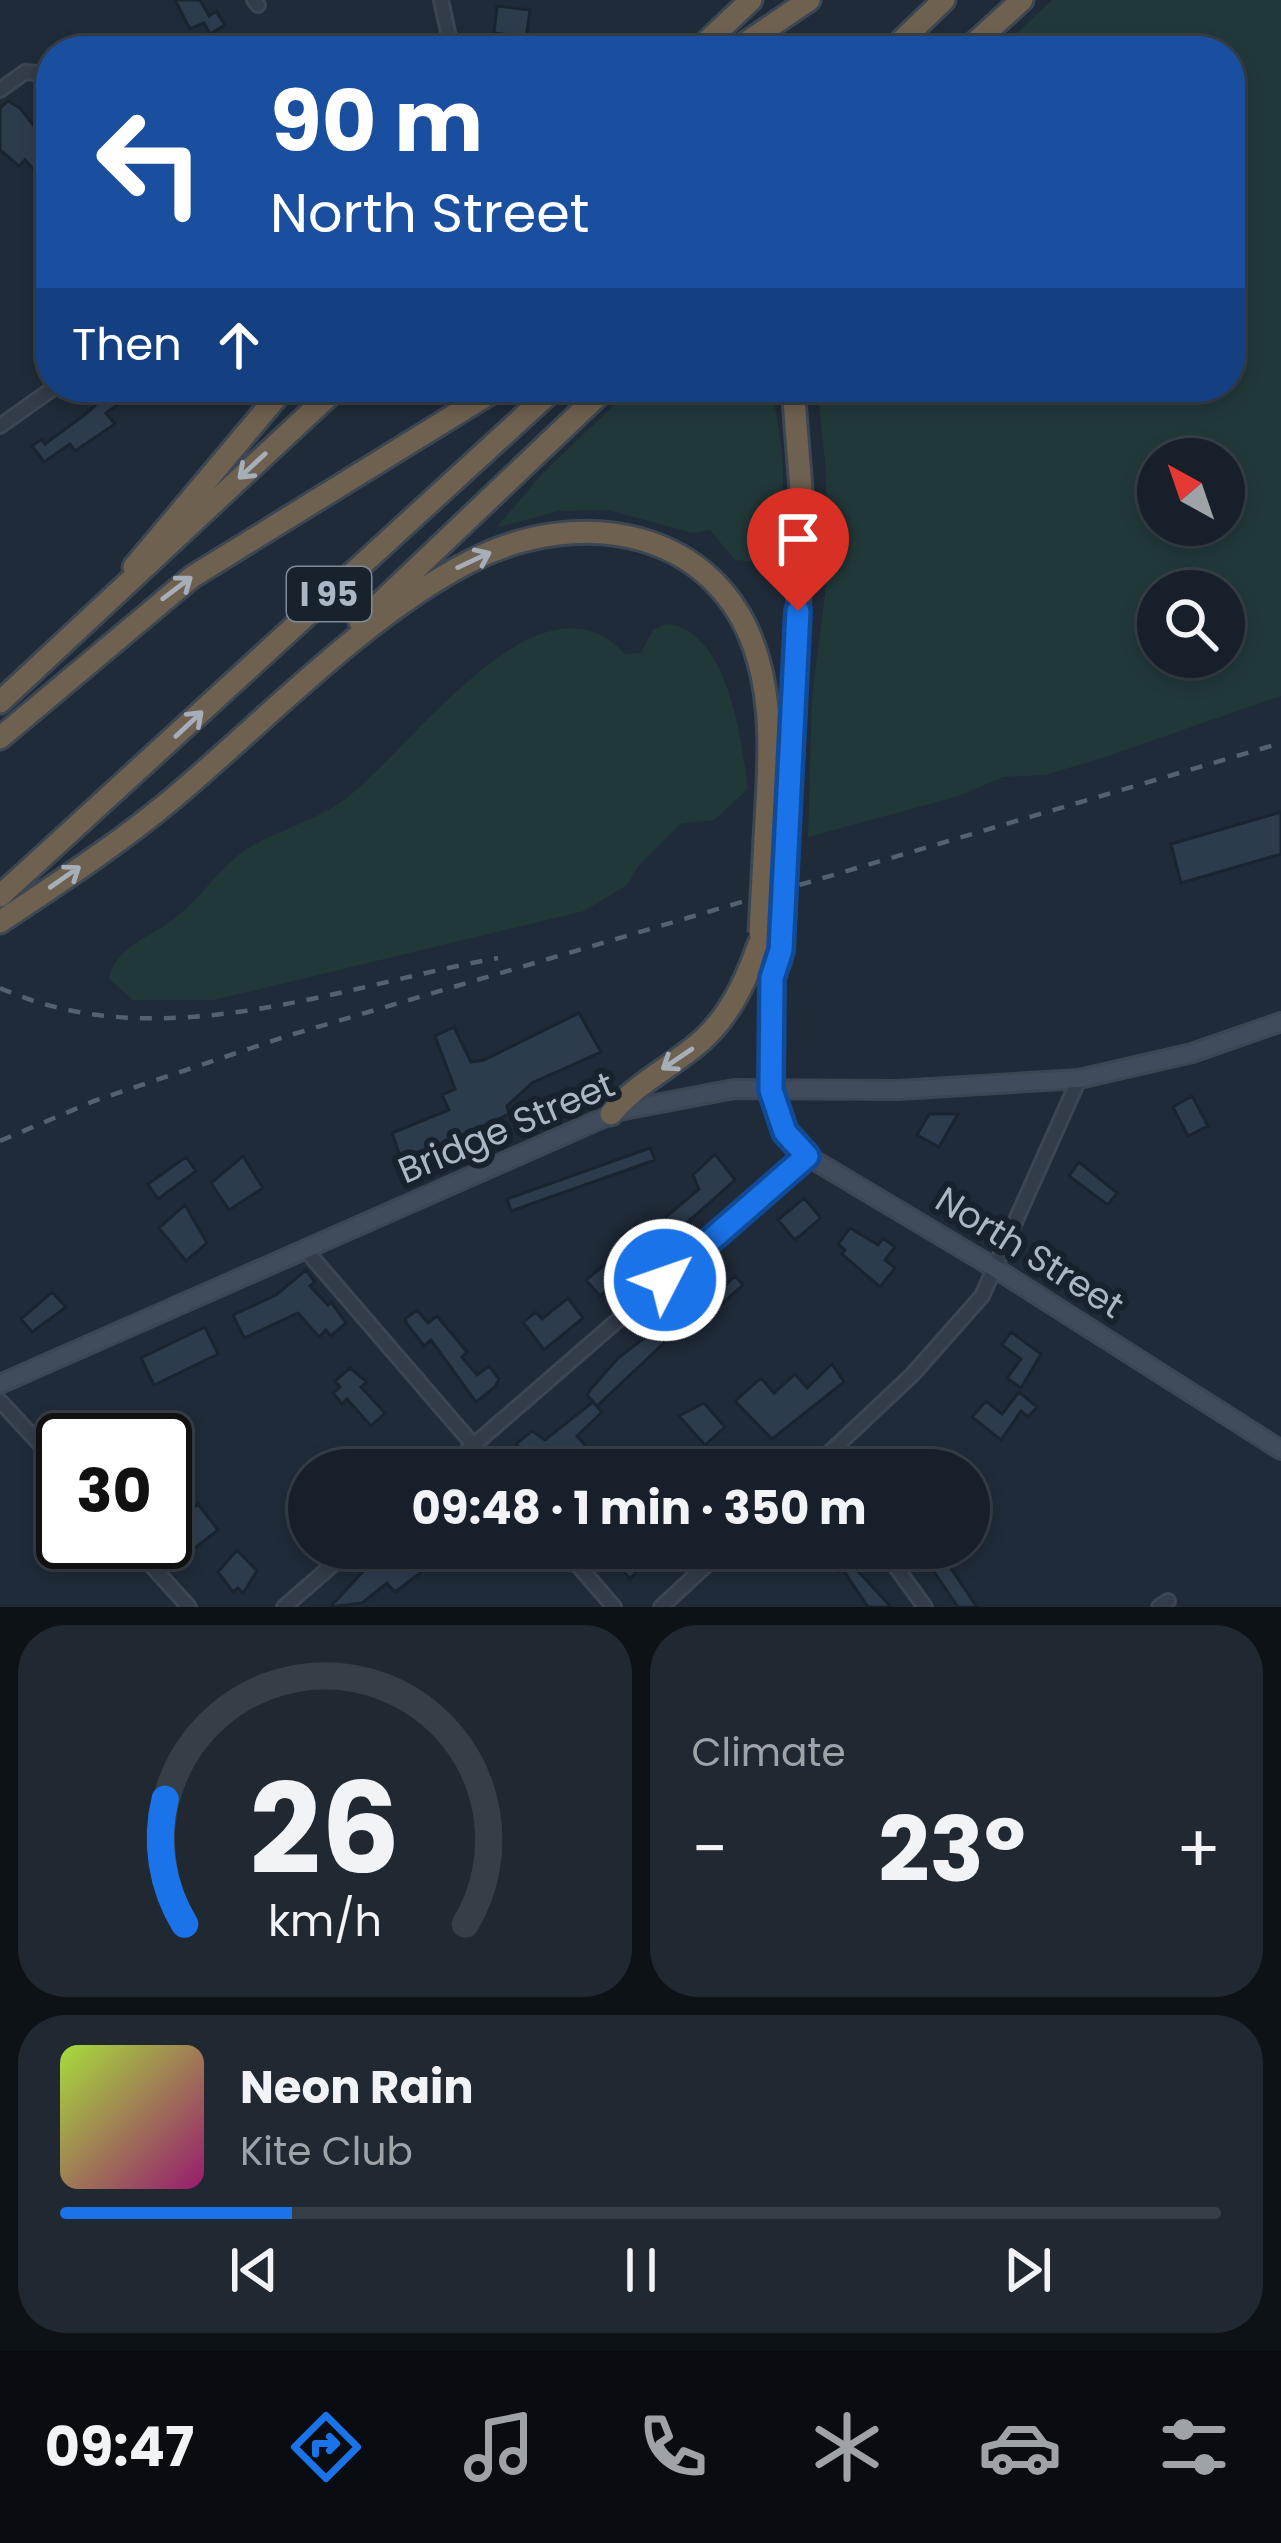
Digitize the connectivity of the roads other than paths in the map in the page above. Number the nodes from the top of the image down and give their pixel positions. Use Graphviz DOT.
graph roads {
  1 [pos="441,0"];
  2 [pos="751,0"];
  3 [pos="809,0"];
  4 [pos="924,0"];
  5 [pos="944,0"];
  6 [pos="1022,0"];
  7 [pos="449,36"];
  8 [pos="713,36"];
  9 [pos="756,36"];
  10 [pos="887,36"];
  11 [pos="907,36"];
  12 [pos="982,36"];
  13 [pos="36,74"];
  14 [pos="0,90"];
  15 [pos="36,400"];
  16 [pos="272,402"];
  17 [pos="322,402"];
  18 [pos="476,402"];
  19 [pos="540,402"];
  20 [pos="592,402"];
  21 [pos="794,402"];
  22 [pos="0,426"];
  23 [pos="119,594"];
  24 [pos="2,700"];
  25 [pos="0,738"];
  26 [pos="217,760"];
  27 [pos="776,837"];
  28 [pos="0,896"];
  29 [pos="0,922"];
  30 [pos="760,938"];
  31 [pos="772,978"];
  32 [pos="1281,1022"];
  33 [pos="1079,1079"];
  34 [pos="771,1090"];
  35 [pos="611,1114"];
  36 [pos="807,1156"];
  37 [pos="304,1248"];
  38 [pos="993,1267"];
  39 [pos="0,1384"];
  40 [pos="0,1401"];
  41 [pos="36,1440"];
  42 [pos="474,1446"];
  43 [pos="470,1449"];
  44 [pos="477,1449"];
  45 [pos="837,1449"];
  46 [pos="1281,1450"];
  47 [pos="155,1569"];
  48 [pos="328,1569"];
  49 [pos="581,1569"];
  50 [pos="702,1569"];
  51 [pos="897,1569"];
  52 [pos="189,1607"];
  53 [pos="284,1607"];
  54 [pos="614,1607"];
  55 [pos="661,1607"];
  56 [pos="925,1607"];
  1 -- 7 [label="street"];
  2 -- 8 [label="highway"];
  3 -- 9 [label="highway"];
  4 -- 10 [label="highway"];
  5 -- 11 [label="highway"];
  6 -- 12 [label="highway"];
  13 -- 14 [label="street"];
  15 -- 22 [label="street"];
  16 -- 23 [label="highway"];
  17 -- 23 [label="highway, one-way"];
  25 -- 18 [label="highway, one-way"];
  28 -- 19 [label="highway, I 95, one-way"];
  20 -- 26 [label="highway"];
  21 -- 27 [label="highway"];
  23 -- 24 [label="highway"];
  26 -- 27 [label="highway, one-way"];
  29 -- 26 [label="highway, one-way"];
  27 -- 30 [label="highway, bridge"];
  27 -- 31 [label="highway, bridge"];
  30 -- 31 [label="highway"];
  30 -- 35 [label="highway, one-way"];
  31 -- 34 [label="highway"];
  32 -- 33 [label="main road, Bridge Street"];
  33 -- 34 [label="main road, Bridge Street"];
  33 -- 38 [label="street"];
  34 -- 35 [label="main road, Bridge Street"];
  34 -- 36 [label="main road, North Street"];
  35 -- 37 [label="main road, Bridge Street"];
  36 -- 38 [label="main road, North Street"];
  36 -- 42 [label="street"];
  37 -- 39 [label="main road, Bridge Street"];
  37 -- 42 [label="street"];
  38 -- 45 [label="street"];
  38 -- 46 [label="main road, North Street"];
  40 -- 41 [label="street"];
  42 -- 43 [label="street"];
  42 -- 44 [label="street"];
  47 -- 52 [label="street"];
  48 -- 53 [label="street"];
  49 -- 54 [label="street"];
  50 -- 55 [label="street"];
  51 -- 56 [label="street"];
}
